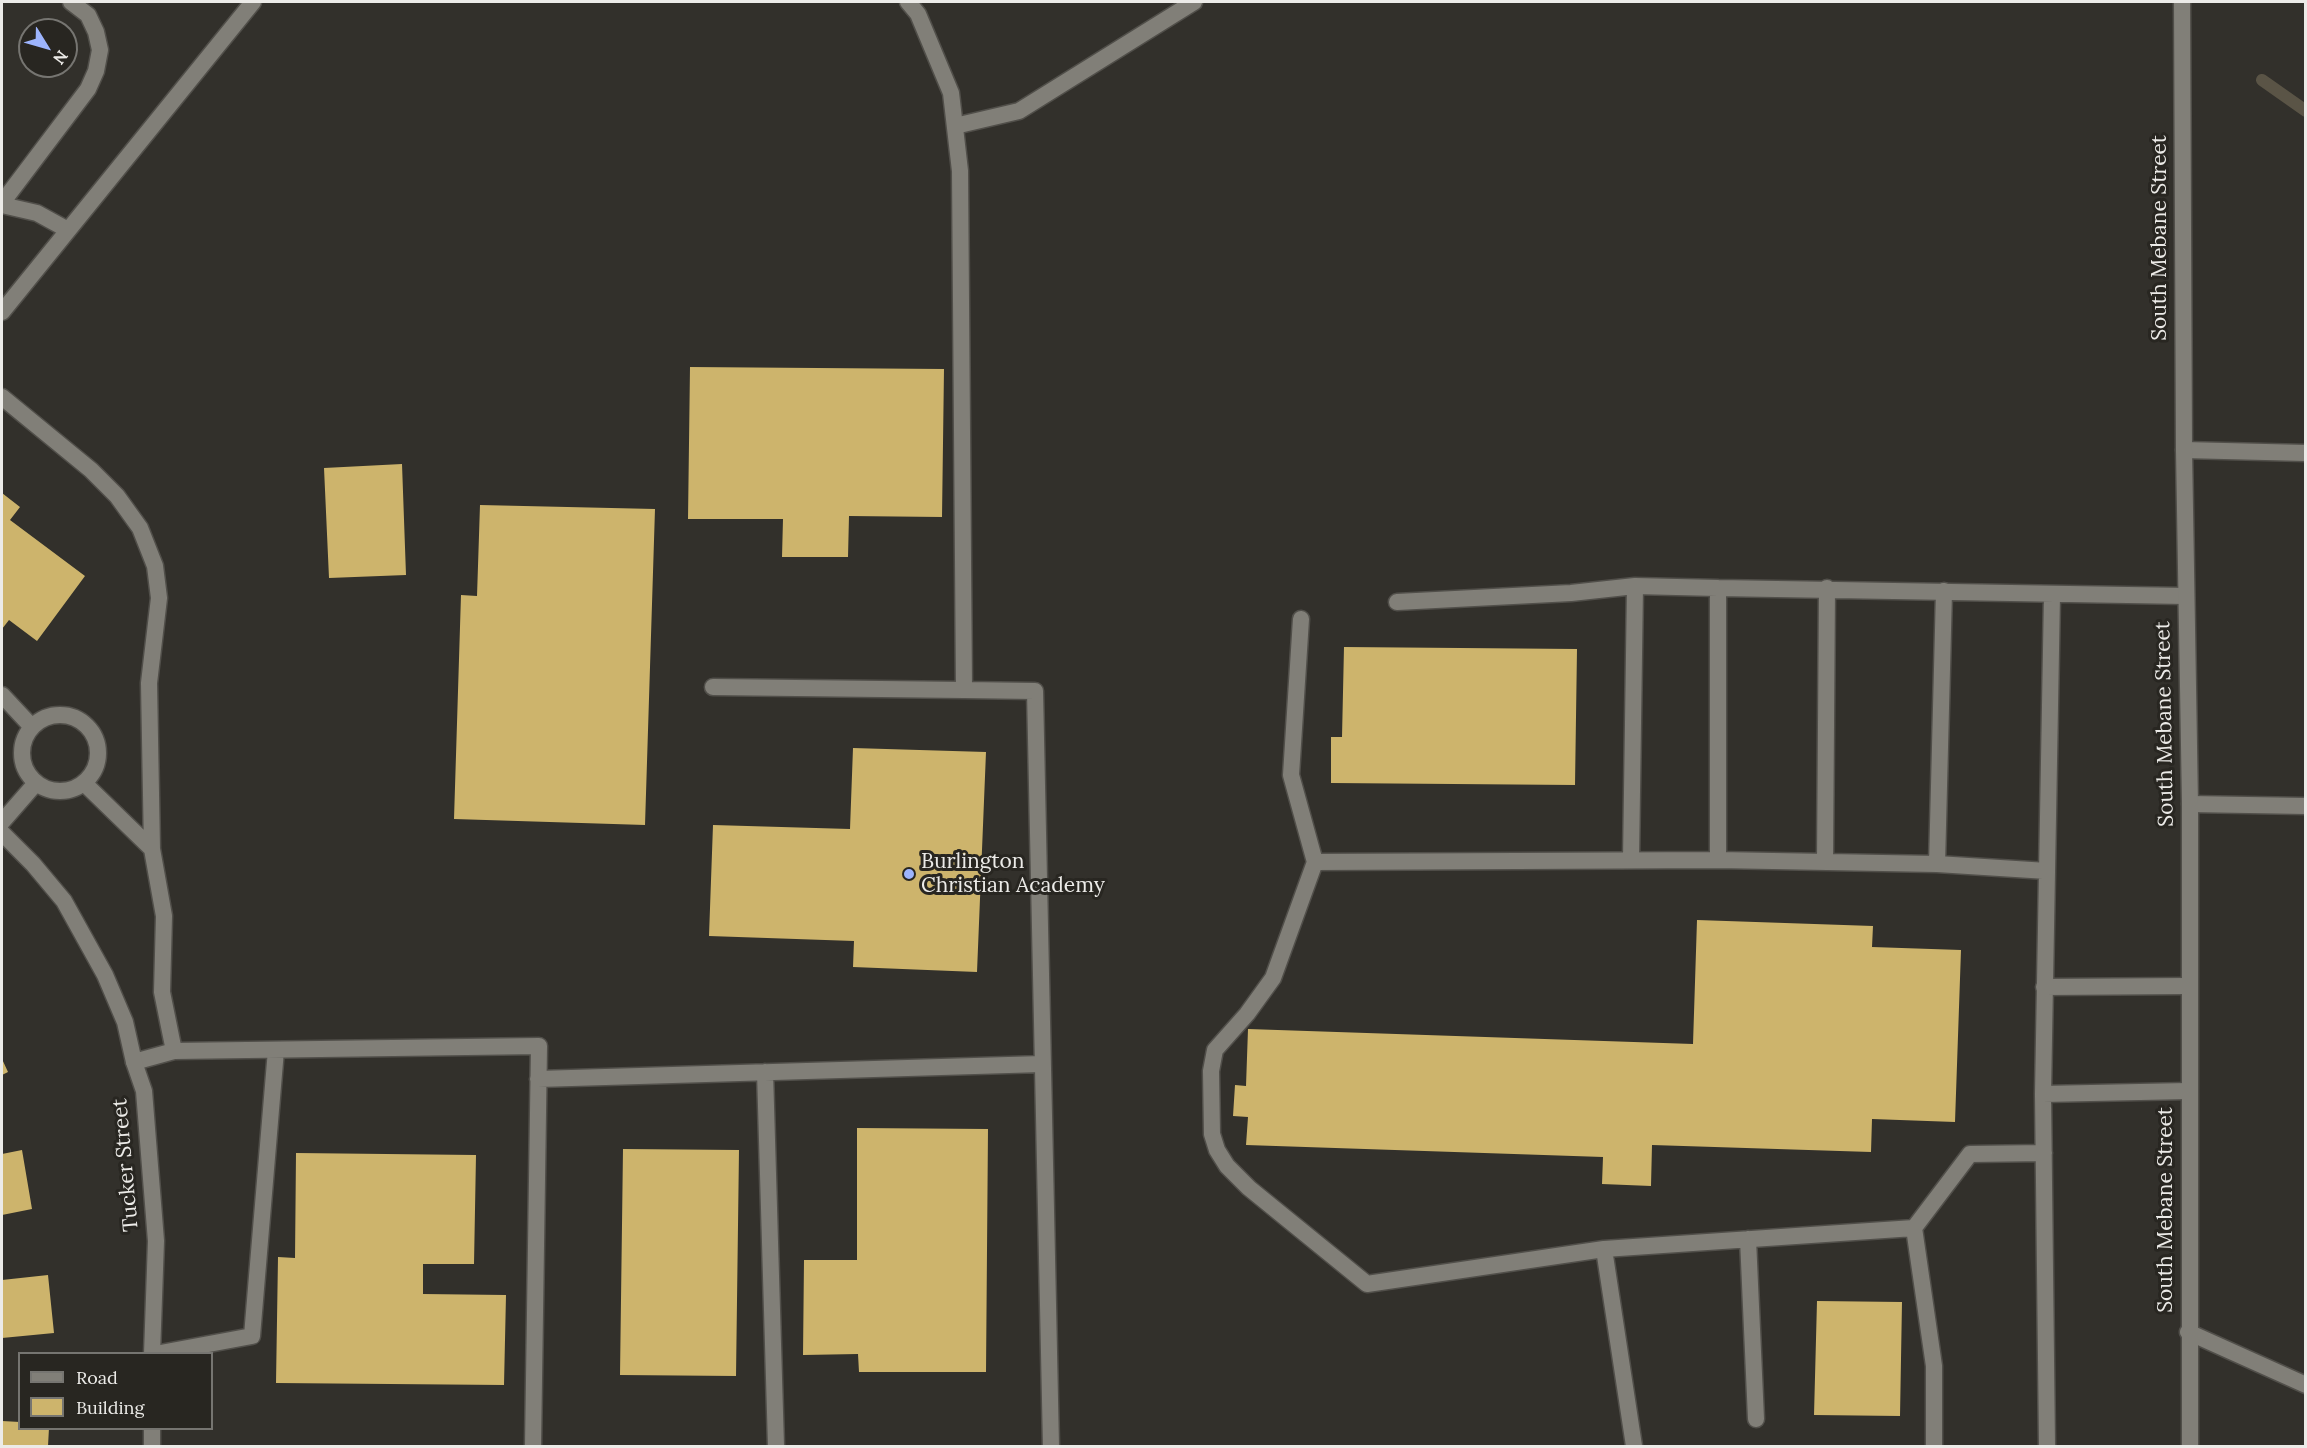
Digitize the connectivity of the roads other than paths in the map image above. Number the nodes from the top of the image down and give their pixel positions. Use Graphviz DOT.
graph roads {
  1 [pos="71,2"];
  2 [pos="253,2"];
  3 [pos="908,2"];
  4 [pos="1194,2"];
  5 [pos="2182,2"];
  6 [pos="955,126"];
  7 [pos="2,204"];
  8 [pos="68,230"];
  9 [pos="2,312"];
  10 [pos="2,397"];
  11 [pos="2184,450"];
  12 [pos="2306,453"];
  13 [pos="1635,586"];
  14 [pos="1718,588"];
  15 [pos="1827,588"];
  16 [pos="1944,591"];
  17 [pos="2052,595"];
  18 [pos="2186,596"];
  19 [pos="1397,602"];
  20 [pos="1301,619"];
  21 [pos="712,687"];
  22 [pos="964,690"];
  23 [pos="2,695"];
  24 [pos="32,727"];
  25 [pos="36,783"];
  26 [pos="84,783"];
  27 [pos="2190,804"];
  28 [pos="2306,806"];
  29 [pos="2,822"];
  30 [pos="2,833"];
  31 [pos="152,849"];
  32 [pos="1631,860"];
  33 [pos="1718,860"];
  34 [pos="1315,862"];
  35 [pos="1825,862"];
  36 [pos="1937,864"];
  37 [pos="2047,872"];
  38 [pos="2188,986"];
  39 [pos="2044,987"];
  40 [pos="276,1050"];
  41 [pos="174,1051"];
  42 [pos="134,1062"];
  43 [pos="1042,1064"];
  44 [pos="765,1072"];
  45 [pos="538,1079"];
  46 [pos="2188,1091"];
  47 [pos="2043,1094"];
  48 [pos="2044,1153"];
  49 [pos="1914,1228"];
  50 [pos="1748,1239"];
  51 [pos="1604,1249"];
  52 [pos="2188,1332"];
  53 [pos="154,1352"];
  54 [pos="160,1352"];
  55 [pos="2306,1385"];
  56 [pos="1756,1419"];
  57 [pos="152,1430"];
  58 [pos="153,1446"];
  59 [pos="533,1446"];
  60 [pos="776,1446"];
  61 [pos="1051,1446"];
  62 [pos="1634,1446"];
  63 [pos="1935,1446"];
  64 [pos="2047,1446"];
  65 [pos="2190,1446"];
  1 -- 7 [label="street"];
  2 -- 8 [label="street"];
  3 -- 6 [label="street"];
  4 -- 6 [label="street"];
  5 -- 11 [label="street, South Mebane Street"];
  6 -- 22 [label="street"];
  7 -- 8 [label="street"];
  8 -- 9 [label="street"];
  10 -- 31 [label="street"];
  11 -- 12 [label="street"];
  11 -- 18 [label="street, South Mebane Street"];
  13 -- 14 [label="street"];
  13 -- 19 [label="street"];
  13 -- 32 [label="street"];
  14 -- 15 [label="street"];
  14 -- 33 [label="street"];
  15 -- 16 [label="street"];
  15 -- 35 [label="street"];
  16 -- 17 [label="street"];
  16 -- 36 [label="street"];
  17 -- 18 [label="street"];
  17 -- 37 [label="street"];
  18 -- 27 [label="street, South Mebane Street"];
  20 -- 34 [label="street"];
  21 -- 22 [label="street"];
  22 -- 43 [label="street"];
  23 -- 24 [label="street"];
  24 -- 25 [label="street"];
  24 -- 26 [label="street"];
  25 -- 26 [label="street"];
  25 -- 29 [label="street"];
  26 -- 31 [label="street"];
  27 -- 28 [label="street"];
  27 -- 38 [label="street, South Mebane Street"];
  30 -- 42 [label="street, Tucker Street"];
  31 -- 41 [label="street"];
  32 -- 33 [label="street"];
  32 -- 34 [label="street"];
  33 -- 35 [label="street"];
  34 -- 51 [label="street"];
  35 -- 36 [label="street"];
  36 -- 37 [label="street"];
  37 -- 39 [label="street"];
  38 -- 39 [label="street"];
  38 -- 46 [label="street, South Mebane Street"];
  39 -- 47 [label="street"];
  40 -- 41 [label="street"];
  40 -- 45 [label="street"];
  40 -- 54 [label="street"];
  41 -- 42 [label="street"];
  42 -- 53 [label="street, Tucker Street"];
  43 -- 44 [label="street"];
  43 -- 61 [label="street"];
  44 -- 45 [label="street"];
  44 -- 60 [label="street"];
  45 -- 59 [label="street"];
  46 -- 47 [label="street"];
  46 -- 52 [label="street, South Mebane Street"];
  47 -- 48 [label="street"];
  48 -- 49 [label="street"];
  48 -- 64 [label="street"];
  49 -- 50 [label="street"];
  49 -- 63 [label="street"];
  50 -- 51 [label="street"];
  50 -- 56 [label="street"];
  51 -- 62 [label="street"];
  52 -- 55 [label="street"];
  52 -- 65 [label="street, South Mebane Street"];
  57 -- 58 [label="street"];
}
